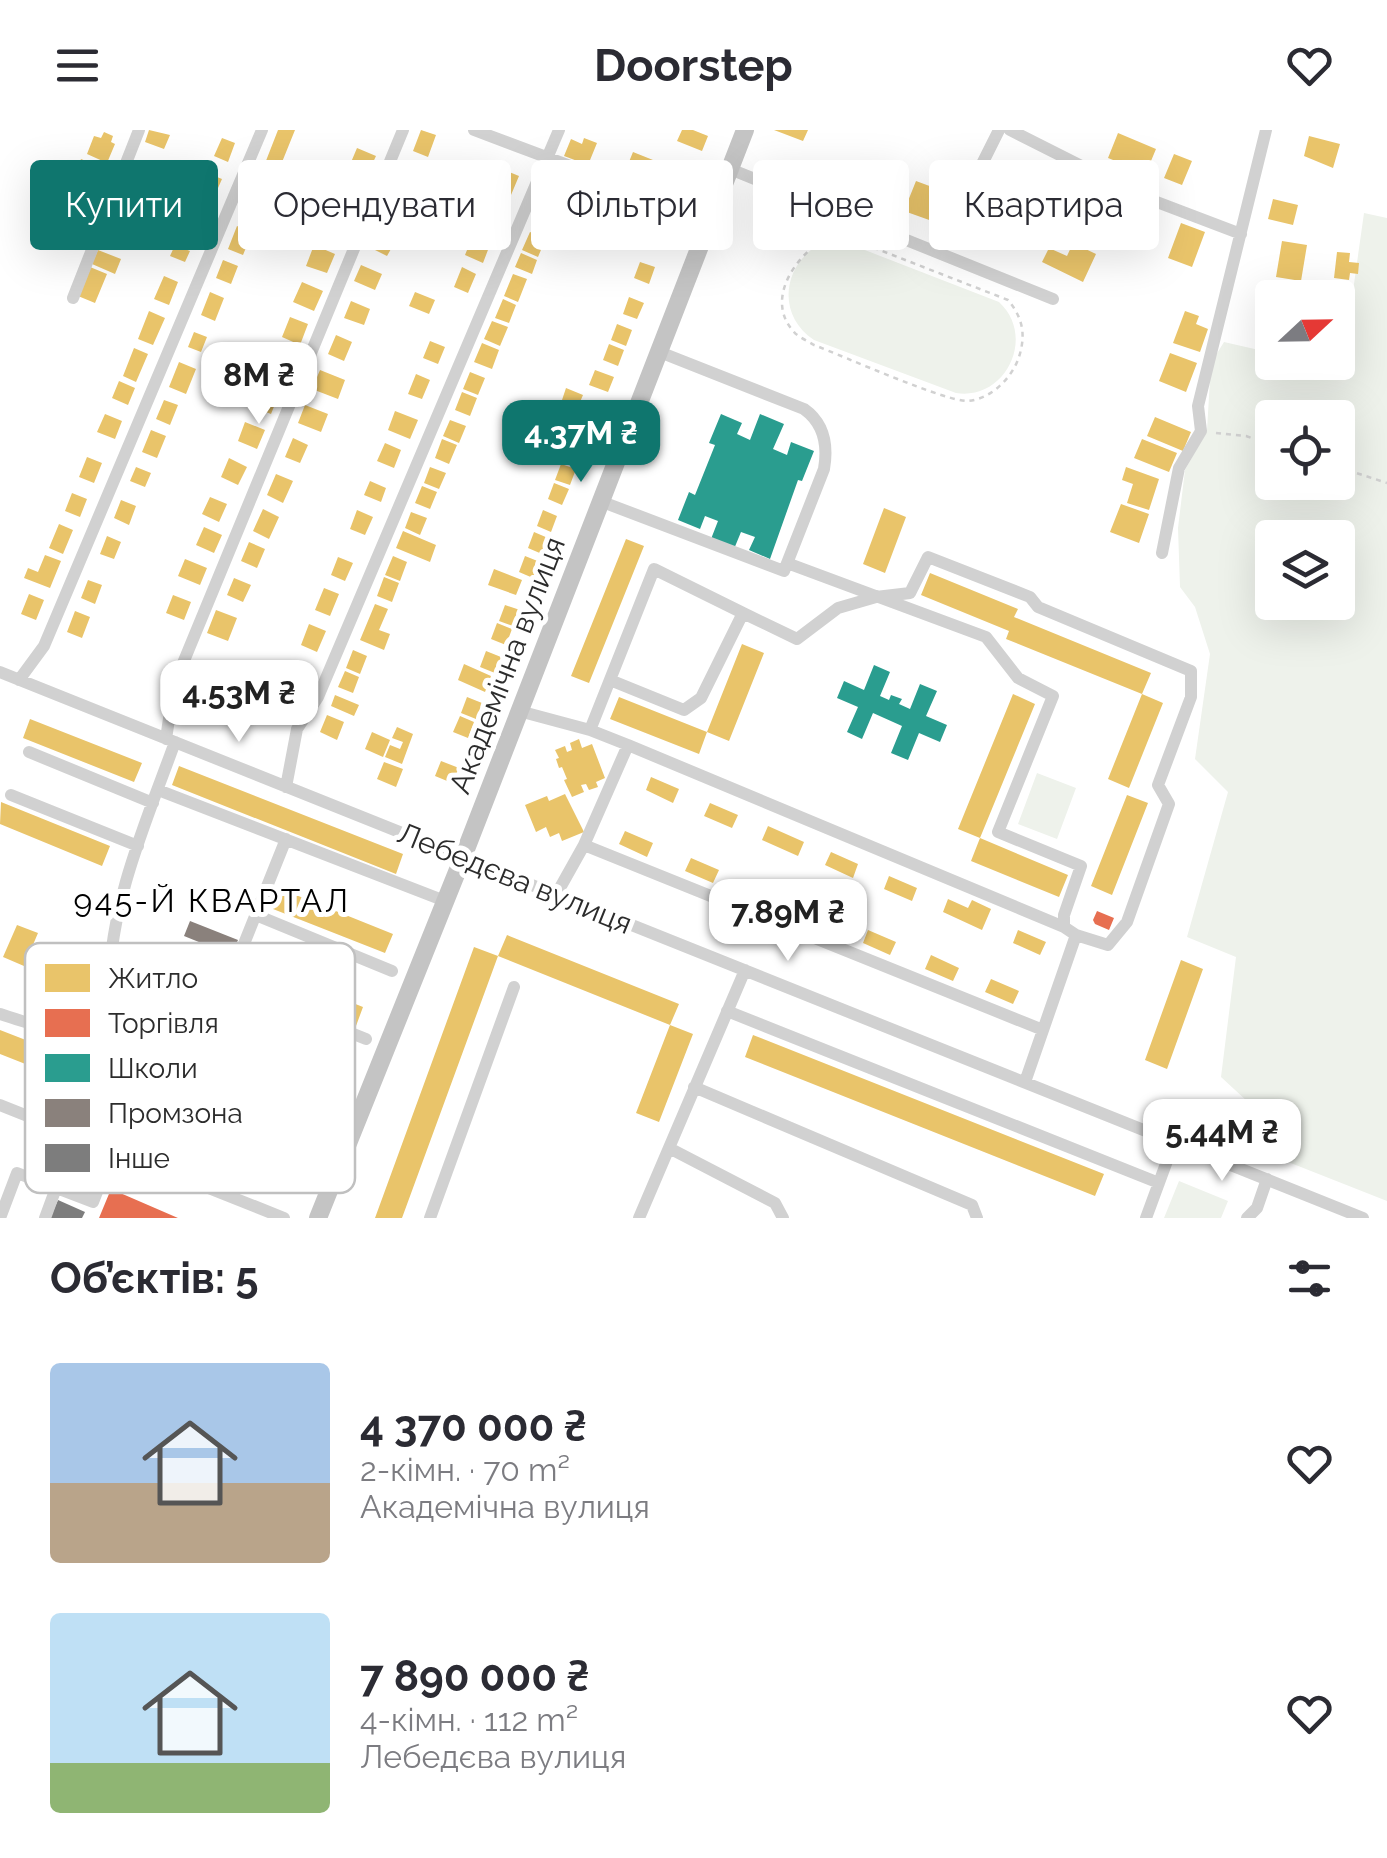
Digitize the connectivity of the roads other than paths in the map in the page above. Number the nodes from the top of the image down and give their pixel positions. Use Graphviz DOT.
graph roads {
  1 [pos="139,130"];
  2 [pos="262,130"];
  3 [pos="402,130"];
  4 [pos="474,130"];
  5 [pos="559,130"];
  6 [pos="745,130"];
  7 [pos="999,130"];
  8 [pos="1010,130"];
  9 [pos="1266,130"];
  10 [pos="548,157"];
  11 [pos="556,160"];
  12 [pos="733,160"];
  13 [pos="984,160"];
  14 [pos="733,169"];
  15 [pos="1240,234"];
  16 [pos="696,250"];
  17 [pos="73,298"];
  18 [pos="1054,299"];
  19 [pos="658,352"];
  20 [pos="600,500"];
  21 [pos="1162,553"];
  22 [pos="787,563"];
  23 [pos="876,597"];
  24 [pos="743,614"];
  25 [pos="0,674"];
  26 [pos="19,680"];
  27 [pos="610,680"];
  28 [pos="519,711"];
  29 [pos="590,730"];
  30 [pos="170,740"];
  31 [pos="628,745"];
  32 [pos="29,752"];
  33 [pos="286,786"];
  34 [pos="10,795"];
  35 [pos="156,796"];
  36 [pos="286,839"];
  37 [pos="584,845"];
  38 [pos="138,846"];
  39 [pos="463,858"];
  40 [pos="556,894"];
  41 [pos="446,901"];
  42 [pos="256,915"];
  43 [pos="1070,931"];
  44 [pos="110,943"];
  45 [pos="245,943"];
  46 [pos="324,943"];
  47 [pos="355,956"];
  48 [pos="744,970"];
  49 [pos="392,971"];
  50 [pos="514,987"];
  51 [pos="727,1011"];
  52 [pos="0,1014"];
  53 [pos="25,1023"];
  54 [pos="1044,1030"];
  55 [pos="355,1034"];
  56 [pos="366,1038"];
  57 [pos="1025,1082"];
  58 [pos="694,1088"];
  59 [pos="0,1106"];
  60 [pos="25,1116"];
  61 [pos="355,1126"];
  62 [pos="1174,1142"];
  63 [pos="668,1148"];
  64 [pos="25,1176"];
  65 [pos="1267,1180"];
  66 [pos="1159,1183"];
  67 [pos="54,1193"];
  68 [pos="70,1193"];
  69 [pos="96,1193"];
  70 [pos="220,1193"];
  71 [pos="328,1193"];
  72 [pos="0,1218"];
  73 [pos="45,1218"];
  74 [pos="284,1218"];
  75 [pos="318,1218"];
  76 [pos="430,1218"];
  77 [pos="639,1218"];
  78 [pos="783,1218"];
  79 [pos="977,1218"];
  80 [pos="1146,1218"];
  81 [pos="1246,1218"];
  82 [pos="1363,1218"];
  1 -- 17 [label="street"];
  2 -- 26 [label="street"];
  3 -- 30 [label="street"];
  4 -- 10 [label="street"];
  5 -- 10 [label="street"];
  6 -- 12 [label="main road, Академічна вулиця"];
  7 -- 13 [label="street"];
  8 -- 15 [label="street"];
  9 -- 15 [label="street"];
  10 -- 11 [label="street"];
  10 -- 33 [label="street"];
  14 -- 18 [label="street"];
  15 -- 21 [label="street"];
  16 -- 19 [label="main road, Академічна вулиця"];
  19 -- 20 [label="main road, Академічна вулиця"];
  19 -- 22 [label="street"];
  20 -- 22 [label="street"];
  20 -- 28 [label="main road, Академічна вулиця"];
  22 -- 23 [label="street"];
  23 -- 24 [label="street"];
  23 -- 43 [label="street"];
  23 -- 43 [label="street"];
  24 -- 27 [label="street"];
  24 -- 27 [label="street"];
  25 -- 26 [label="street, Лебедєва вулиця"];
  26 -- 30 [label="street, Лебедєва вулиця"];
  27 -- 29 [label="street"];
  28 -- 29 [label="street"];
  28 -- 39 [label="main road, Академічна вулиця"];
  29 -- 31 [label="street"];
  30 -- 33 [label="street, Лебедєва вулиця"];
  30 -- 35 [label="street"];
  31 -- 37 [label="street"];
  31 -- 43 [label="street"];
  32 -- 35 [label="street"];
  33 -- 39 [label="street, Лебедєва вулиця"];
  34 -- 38 [label="street"];
  35 -- 36 [label="street"];
  35 -- 38 [label="street"];
  36 -- 41 [label="street"];
  36 -- 42 [label="street"];
  37 -- 40 [label="street"];
  37 -- 54 [label="street, Лебедєва вулиця"];
  38 -- 44 [label="street"];
  39 -- 40 [label="street, Лебедєва вулиця"];
  39 -- 41 [label="main road, Академічна вулиця"];
  40 -- 48 [label="street, Лебедєва вулиця"];
  41 -- 61 [label="main road, Академічна вулиця"];
  42 -- 45 [label="street"];
  42 -- 46 [label="street"];
  43 -- 54 [label="street"];
  47 -- 49 [label="street"];
  48 -- 51 [label="street"];
  48 -- 57 [label="street, Лебедєва вулиця"];
  50 -- 76 [label="street"];
  51 -- 58 [label="street"];
  51 -- 66 [label="street"];
  52 -- 53 [label="street"];
  54 -- 57 [label="street"];
  55 -- 56 [label="street"];
  57 -- 62 [label="street, Лебедєва вулиця"];
  58 -- 63 [label="street"];
  58 -- 79 [label="street"];
  59 -- 60 [label="street"];
  62 -- 65 [label="street, Лебедєва вулиця"];
  62 -- 66 [label="street"];
  63 -- 77 [label="street"];
  63 -- 78 [label="street"];
  64 -- 72 [label="street"];
  65 -- 81 [label="street"];
  65 -- 82 [label="street, Лебедєва вулиця"];
  66 -- 80 [label="street"];
  67 -- 73 [label="street"];
  68 -- 69 [label="street"];
  70 -- 74 [label="street"];
  71 -- 75 [label="main road, Академічна вулиця"];
}
